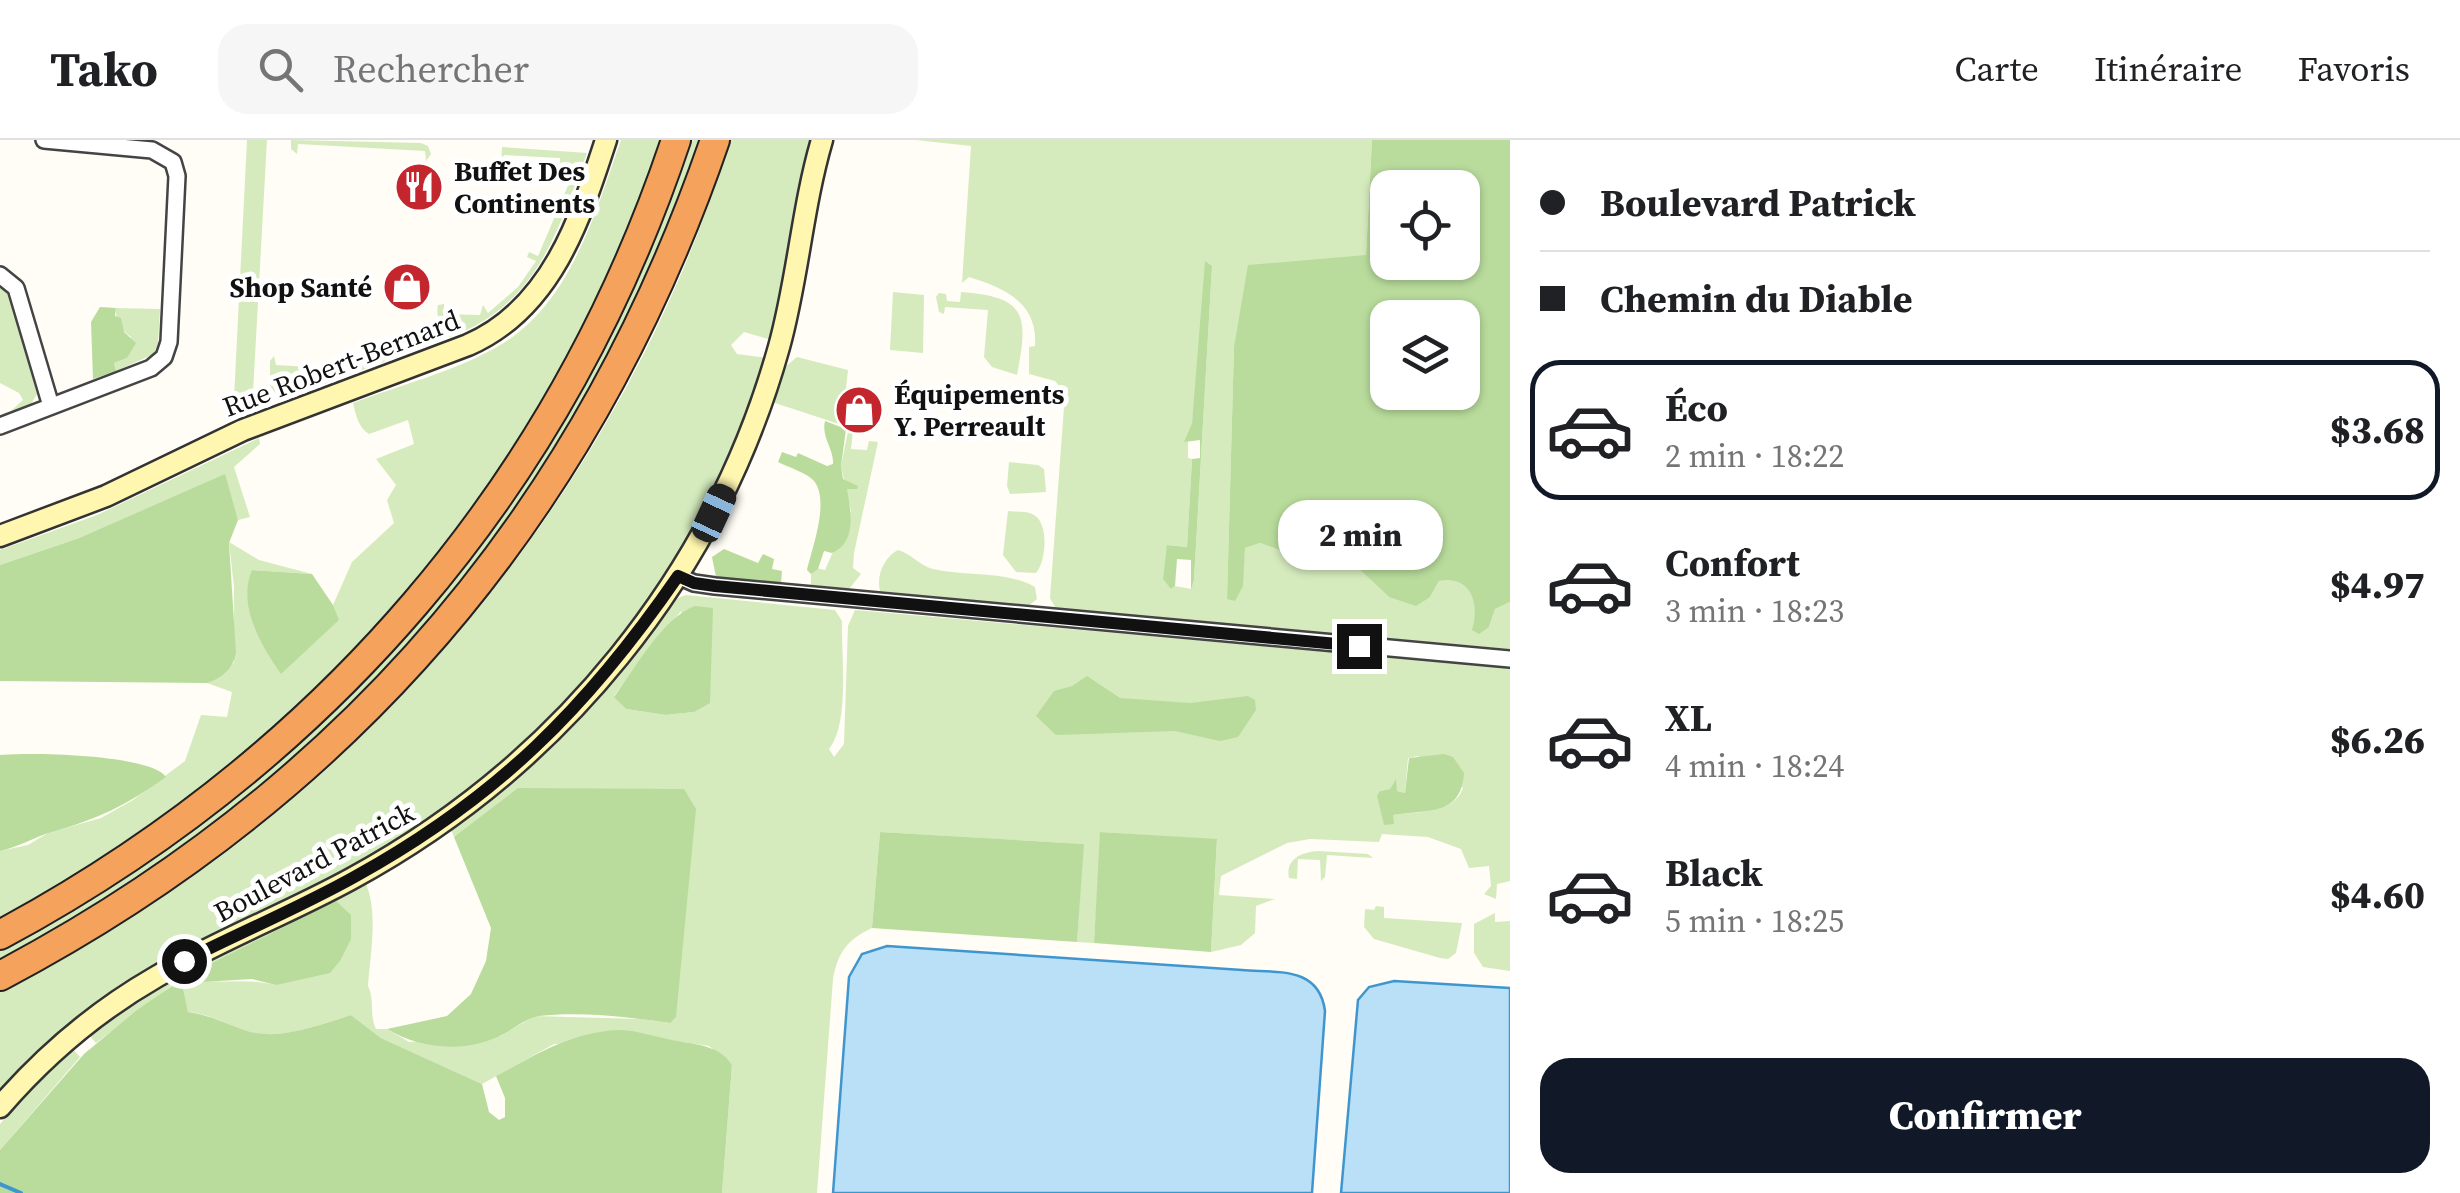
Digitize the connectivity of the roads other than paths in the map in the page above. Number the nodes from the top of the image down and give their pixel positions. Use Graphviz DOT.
graph roads {
  1 [pos="44,140"];
  2 [pos="606,140"];
  3 [pos="676,140"];
  4 [pos="715,140"];
  5 [pos="822,140"];
  6 [pos="0,275"];
  7 [pos="51,406"];
  8 [pos="0,426"];
  9 [pos="0,536"];
  10 [pos="678,576"];
  11 [pos="1510,659"];
  12 [pos="0,936"];
  13 [pos="0,976"];
  14 [pos="0,1107"];
  1 -- 7 [label="street"];
  2 -- 9 [label="street, Rue Robert-Bernard"];
  3 -- 12 [label="highway"];
  4 -- 13 [label="highway"];
  5 -- 10 [label="street, Boulevard Patrick"];
  6 -- 7 [label="street"];
  7 -- 8 [label="street"];
  10 -- 11 [label="street"];
  10 -- 14 [label="street, Boulevard Patrick"];
}
